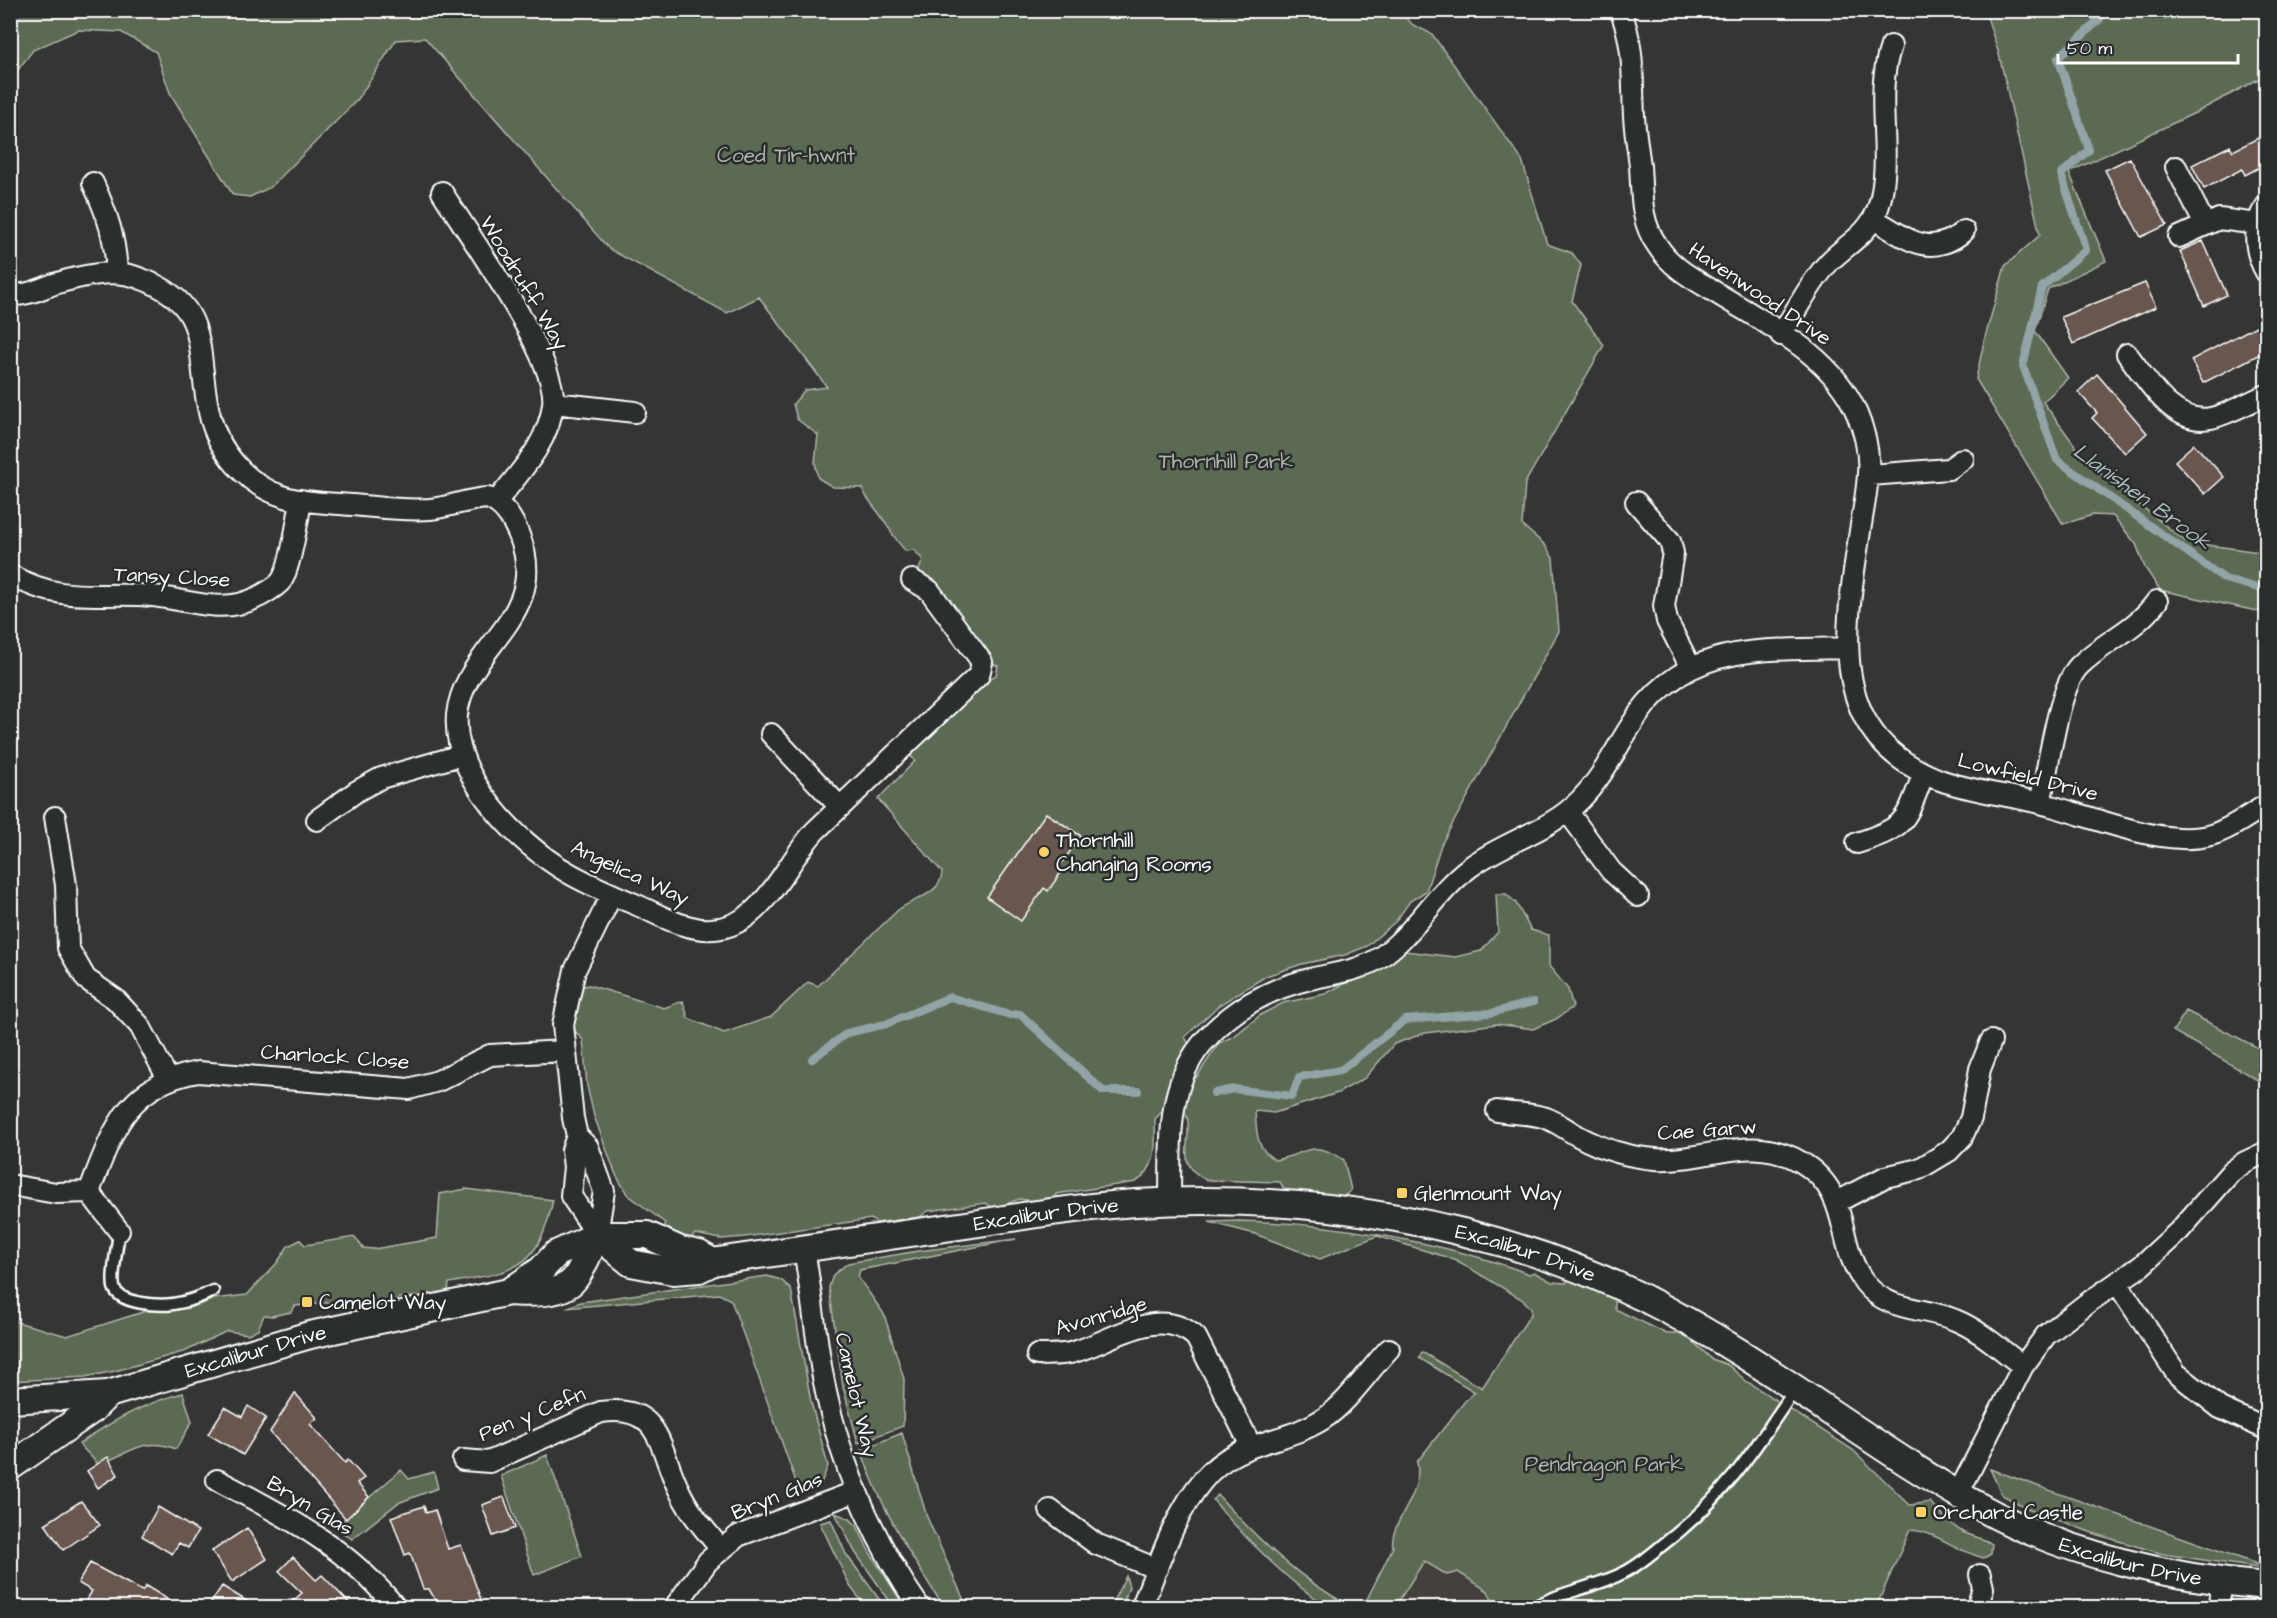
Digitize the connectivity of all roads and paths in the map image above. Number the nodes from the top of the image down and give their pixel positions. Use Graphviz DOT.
graph roads {
  1 [pos="1620,10"];
  2 [pos="1891,46"];
  3 [pos="2176,167"];
  4 [pos="93,183"];
  5 [pos="441,192"];
  6 [pos="2266,206"];
  7 [pos="1874,219"];
  8 [pos="2258,224"];
  9 [pos="2205,225"];
  10 [pos="1964,231"];
  11 [pos="2179,237"];
  12 [pos="2266,272"];
  13 [pos="117,273"];
  14 [pos="10,295"];
  15 [pos="1781,335"];
  16 [pos="2127,354"];
  17 [pos="2266,395"];
  18 [pos="554,403"];
  19 [pos="635,412"];
  20 [pos="1963,459"];
  21 [pos="1870,475"];
  22 [pos="301,500"];
  23 [pos="496,502"];
  24 [pos="1636,502"];
  25 [pos="10,575"];
  26 [pos="912,580"];
  27 [pos="2157,601"];
  28 [pos="1846,648"];
  29 [pos="1691,668"];
  30 [pos="771,734"];
  31 [pos="461,755"];
  32 [pos="1924,773"];
  33 [pos="2040,803"];
  34 [pos="2266,805"];
  35 [pos="840,807"];
  36 [pos="1568,812"];
  37 [pos="55,817"];
  38 [pos="317,820"];
  39 [pos="1857,843"];
  40 [pos="612,894"];
  41 [pos="1638,896"];
  42 [pos="1991,1041"];
  43 [pos="564,1051"];
  44 [pos="168,1079"];
  45 [pos="1497,1111"];
  46 [pos="577,1136"];
  47 [pos="2266,1152"];
  48 [pos="10,1185"];
  49 [pos="89,1192"];
  50 [pos="1170,1202"];
  51 [pos="1837,1202"];
  52 [pos="119,1231"];
  53 [pos="597,1235"];
  54 [pos="804,1249"];
  55 [pos="2118,1284"];
  56 [pos="213,1291"];
  57 [pos="1389,1349"];
  58 [pos="1037,1355"];
  59 [pos="2023,1366"];
  60 [pos="1796,1388"];
  61 [pos="108,1394"];
  62 [pos="10,1400"];
  63 [pos="2266,1429"];
  64 [pos="1251,1446"];
  65 [pos="463,1460"];
  66 [pos="10,1467"];
  67 [pos="217,1480"];
  68 [pos="857,1491"];
  69 [pos="1958,1494"];
  70 [pos="1050,1510"];
  71 [pos="720,1548"];
  72 [pos="1157,1569"];
  73 [pos="1980,1575"];
  74 [pos="2221,1581"];
  75 [pos="2266,1586"];
  76 [pos="396,1608"];
  77 [pos="674,1608"];
  78 [pos="920,1608"];
  79 [pos="1141,1608"];
  80 [pos="1533,1608"];
  81 [pos="1977,1608"];
  82 [pos="2219,1608"];
  1 -- 15 [label="street, Havenwood Drive"];
  2 -- 7 [label="street"];
  3 -- 9 [label="street"];
  4 -- 13 [label="street"];
  5 -- 18 [label="street, Woodruff Way"];
  6 -- 8 [label="street"];
  7 -- 10 [label="street"];
  7 -- 15 [label="street"];
  8 -- 9 [label="street"];
  8 -- 12 [label="street"];
  9 -- 11 [label="street"];
  13 -- 14 [label="street"];
  13 -- 22 [label="street"];
  15 -- 21 [label="street, Havenwood Drive"];
  16 -- 17 [label="street"];
  18 -- 19 [label="street"];
  18 -- 23 [label="street"];
  20 -- 21 [label="street"];
  21 -- 28 [label="street, Havenwood Drive"];
  22 -- 23 [label="street"];
  22 -- 25 [label="street, Tansy Close"];
  23 -- 31 [label="street, Angelica Way"];
  24 -- 29 [label="street"];
  26 -- 35 [label="street, Angelica Way"];
  27 -- 33 [label="street"];
  28 -- 29 [label="street"];
  28 -- 32 [label="street, Lowfield Drive"];
  29 -- 36 [label="street"];
  30 -- 35 [label="street"];
  31 -- 38 [label="street"];
  31 -- 40 [label="street, Angelica Way"];
  32 -- 33 [label="street, Lowfield Drive"];
  32 -- 39 [label="street"];
  33 -- 34 [label="street, Lowfield Drive"];
  35 -- 40 [label="street, Angelica Way"];
  36 -- 41 [label="street"];
  36 -- 50 [label="street"];
  37 -- 44 [label="street"];
  40 -- 43 [label="street"];
  42 -- 51 [label="street"];
  43 -- 44 [label="street, Charlock Close"];
  43 -- 46 [label="street"];
  44 -- 49 [label="street, Charlock Close"];
  45 -- 51 [label="street, Cae Garw"];
  46 -- 53 [label="street"];
  46 -- 53 [label="street"];
  47 -- 55 [label="street"];
  48 -- 49 [label="street"];
  49 -- 52 [label="street"];
  50 -- 54 [label="street, Excalibur Drive"];
  50 -- 60 [label="street, Excalibur Drive"];
  51 -- 59 [label="street, Cae Garw"];
  52 -- 56 [label="lane"];
  53 -- 54 [label="street, Excalibur Drive"];
  53 -- 61 [label="street, Excalibur Drive"];
  54 -- 68 [label="street, Camelot Way"];
  55 -- 59 [label="street"];
  55 -- 63 [label="street"];
  57 -- 64 [label="street"];
  58 -- 64 [label="street, Avonridge"];
  59 -- 69 [label="street"];
  60 -- 69 [label="street, Excalibur Drive"];
  60 -- 80 [label="lane"];
  61 -- 62 [label="street, Excalibur Drive"];
  61 -- 66 [label="street, Excalibur Drive"];
  64 -- 72 [label="street"];
  65 -- 71 [label="street, Pen y Cefn"];
  67 -- 76 [label="street, Bryn Glas"];
  68 -- 71 [label="street, Bryn Glas"];
  68 -- 78 [label="street, Camelot Way"];
  69 -- 74 [label="street, Excalibur Drive"];
  70 -- 72 [label="street"];
  71 -- 77 [label="street, Bryn Glas"];
  72 -- 79 [label="street"];
  73 -- 81 [label="street"];
  74 -- 75 [label="street, Excalibur Drive"];
  74 -- 82 [label="street"];
}
